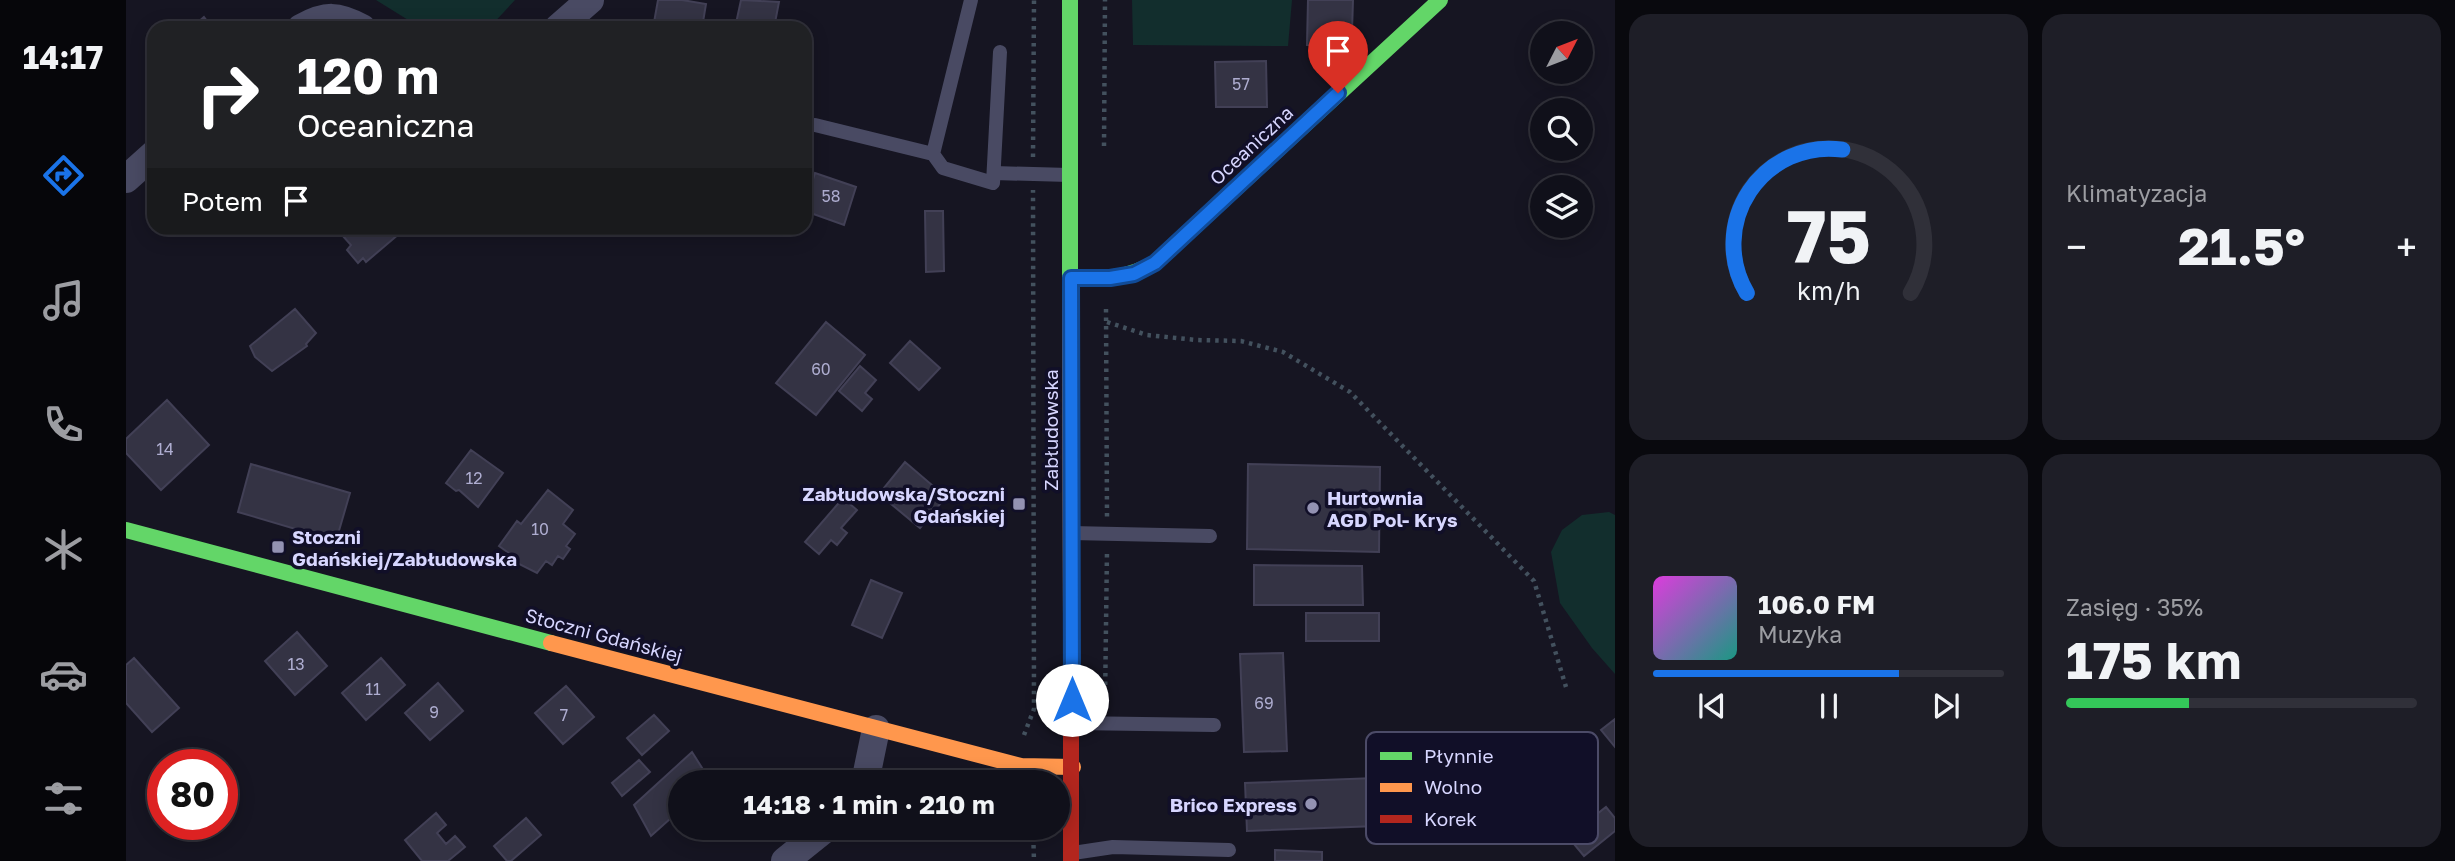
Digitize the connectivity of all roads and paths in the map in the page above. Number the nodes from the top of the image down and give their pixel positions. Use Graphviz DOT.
graph roads {
  1 [pos="590,0"];
  2 [pos="971,0"];
  3 [pos="1034,0"];
  4 [pos="1070,0"];
  5 [pos="1105,0"];
  6 [pos="1440,0"];
  7 [pos="314,21"];
  8 [pos="350,21"];
  9 [pos="566,21"];
  10 [pos="1000,52"];
  11 [pos="815,125"];
  12 [pos="933,154"];
  13 [pos="1104,158"];
  14 [pos="147,160"];
  15 [pos="994,173"];
  16 [pos="1032,174"];
  17 [pos="1071,175"];
  18 [pos="126,178"];
  19 [pos="1071,278"];
  20 [pos="1103,278"];
  21 [pos="1107,322"];
  22 [pos="1071,324"];
  23 [pos="126,530"];
  24 [pos="1071,533"];
  25 [pos="1107,533"];
  26 [pos="1210,536"];
  27 [pos="1566,687"];
  28 [pos="1072,723"];
  29 [pos="1104,724"];
  30 [pos="1214,725"];
  31 [pos="876,730"];
  32 [pos="1021,766"];
  33 [pos="1073,767"];
  34 [pos="868,770"];
  35 [pos="811,840"];
  36 [pos="1033,840"];
  37 [pos="1229,850"];
  38 [pos="1071,857"];
  39 [pos="785,861"];
  40 [pos="1034,861"];
  1 -- 9 [label="street"];
  2 -- 12 [label="lane"];
  3 -- 16 [label="path"];
  4 -- 17 [label="main road, Zabłudowska"];
  5 -- 13 [label="path"];
  6 -- 20 [label="main road, Oceaniczna"];
  7 -- 8 [label="street"];
  10 -- 15 [label="lane"];
  11 -- 12 [label="lane"];
  12 -- 15 [label="lane"];
  14 -- 18 [label="street"];
  15 -- 16 [label="lane"];
  16 -- 17 [label="lane"];
  16 -- 32 [label="path"];
  17 -- 19 [label="main road, Zabłudowska"];
  19 -- 20 [label="main road, Oceaniczna"];
  19 -- 22 [label="main road, Zabłudowska"];
  20 -- 21 [label="path"];
  21 -- 22 [label="path"];
  21 -- 25 [label="path"];
  21 -- 27 [label="path"];
  22 -- 24 [label="main road, Zabłudowska"];
  23 -- 31 [label="main road, Stoczni Gdańskiej"];
  24 -- 25 [label="lane"];
  24 -- 28 [label="main road, Zabłudowska"];
  25 -- 26 [label="lane"];
  25 -- 29 [label="path"];
  28 -- 29 [label="lane"];
  28 -- 33 [label="main road, Zabłudowska"];
  29 -- 30 [label="lane"];
  31 -- 32 [label="main road, Stoczni Gdańskiej"];
  31 -- 34 [label="street"];
  32 -- 33 [label="main road, Stoczni Gdańskiej"];
  33 -- 38 [label="main road, Zabłudowska"];
  35 -- 39 [label="street"];
  36 -- 40 [label="path"];
  37 -- 38 [label="lane"];
}
